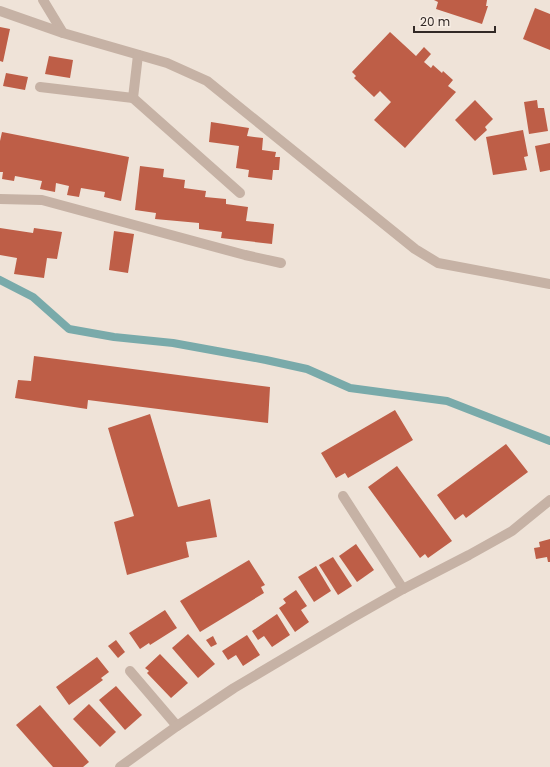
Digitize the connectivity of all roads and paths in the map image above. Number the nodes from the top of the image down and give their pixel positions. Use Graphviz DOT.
graph roads {
  1 [pos="44,0"];
  2 [pos="0,11"];
  3 [pos="63,33"];
  4 [pos="138,54"];
  5 [pos="40,87"];
  6 [pos="133,98"];
  7 [pos="240,193"];
  8 [pos="0,199"];
  9 [pos="281,264"];
  10 [pos="550,284"];
  11 [pos="343,496"];
  12 [pos="550,500"];
  13 [pos="403,589"];
  14 [pos="130,670"];
  15 [pos="177,726"];
  16 [pos="120,767"];
  1 -- 3 [label="street"];
  2 -- 3 [label="street"];
  3 -- 4 [label="street"];
  4 -- 6 [label="street"];
  4 -- 10 [label="street"];
  5 -- 6 [label="street"];
  6 -- 7 [label="street"];
  8 -- 9 [label="street"];
  11 -- 13 [label="street"];
  12 -- 13 [label="street"];
  13 -- 15 [label="street"];
  14 -- 15 [label="street"];
  15 -- 16 [label="street"];
}
